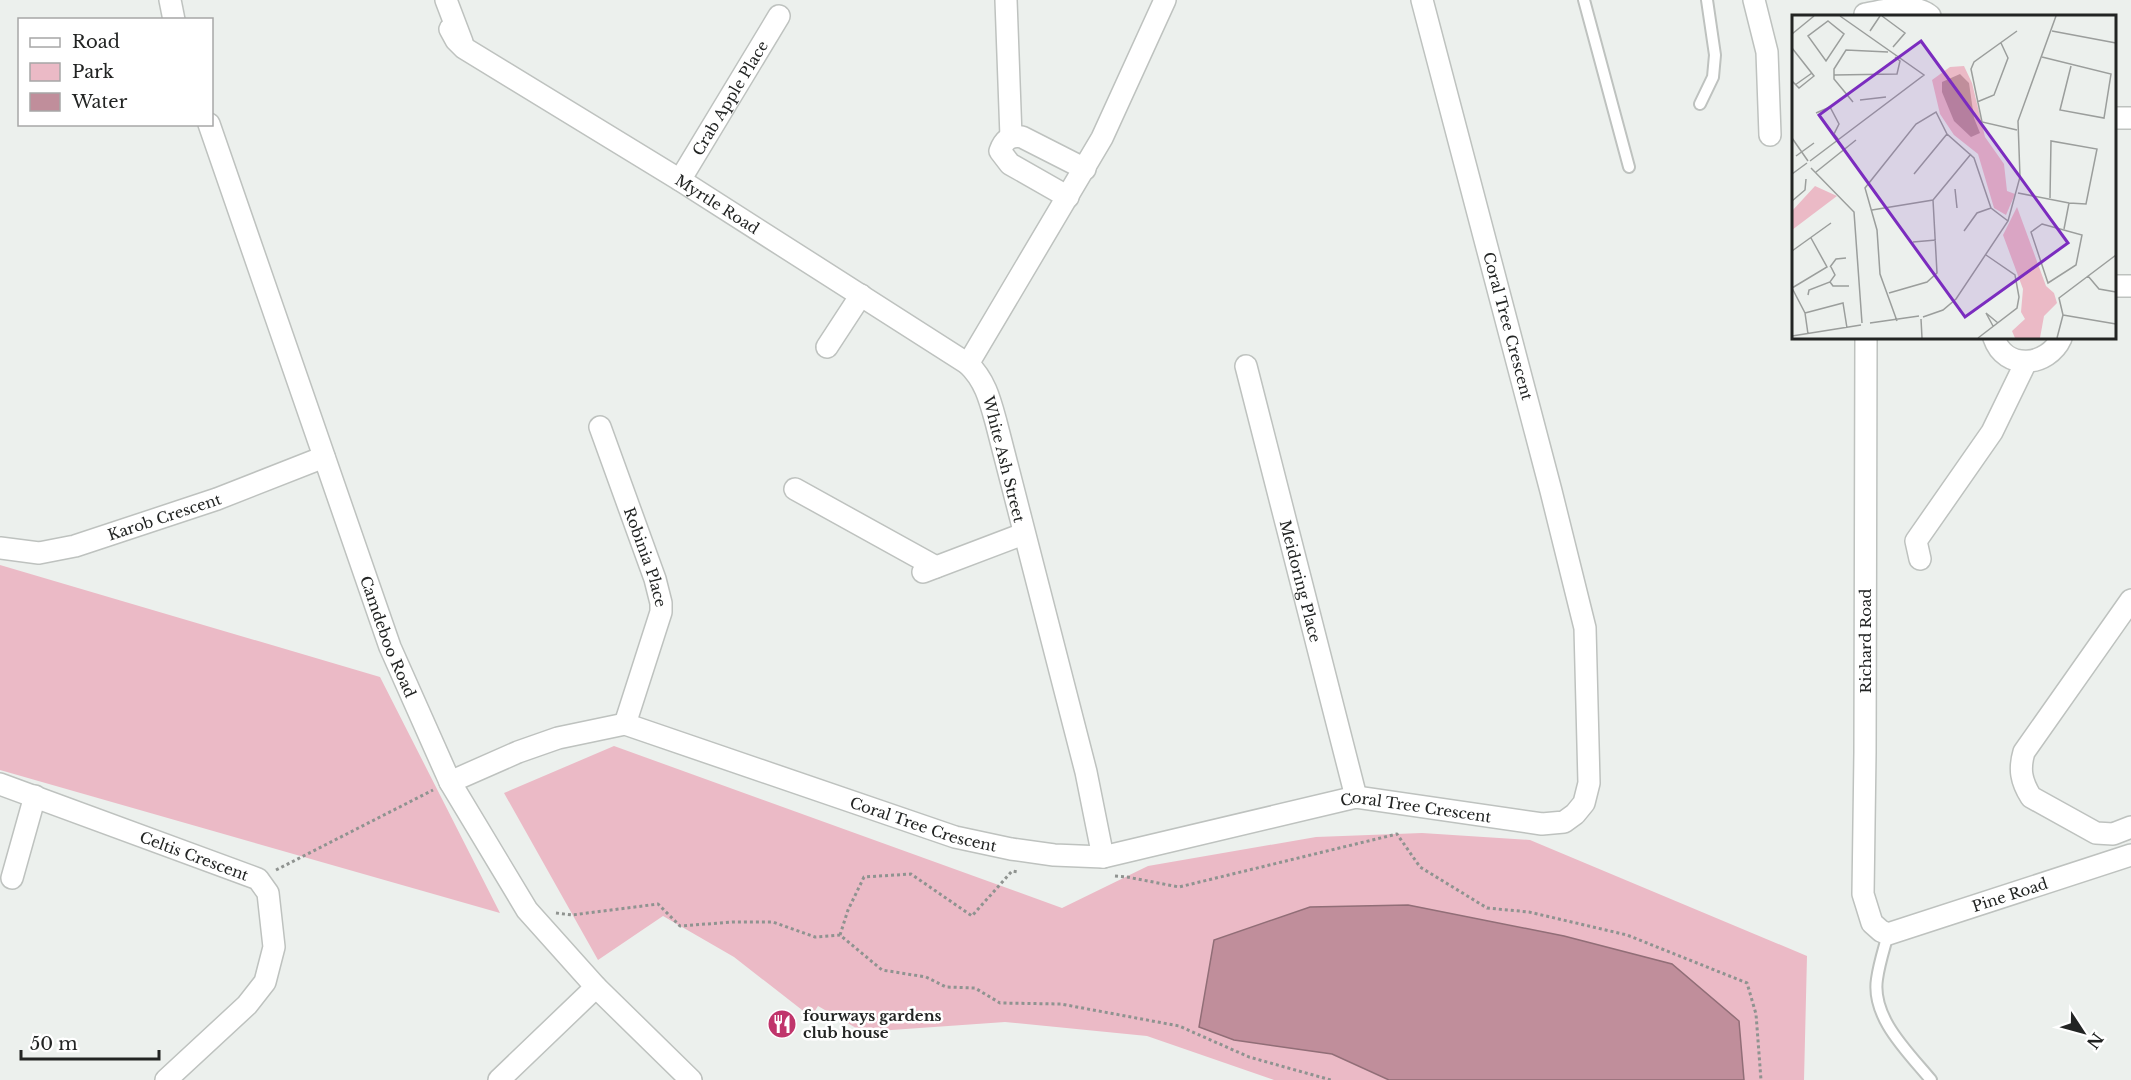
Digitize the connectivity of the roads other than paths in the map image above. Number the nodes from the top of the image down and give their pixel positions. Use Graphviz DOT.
graph roads {
  1 [pos="170,0"];
  2 [pos="446,0"];
  3 [pos="1006,0"];
  4 [pos="1165,0"];
  5 [pos="1422,0"];
  6 [pos="1584,0"];
  7 [pos="1707,0"];
  8 [pos="1754,0"];
  9 [pos="1865,10"];
  10 [pos="1929,15"];
  11 [pos="779,16"];
  12 [pos="174,18"];
  13 [pos="1700,104"];
  14 [pos="210,126"];
  15 [pos="1770,135"];
  16 [pos="1011,137"];
  17 [pos="1629,167"];
  18 [pos="1085,169"];
  19 [pos="680,180"];
  20 [pos="1068,197"];
  21 [pos="861,295"];
  22 [pos="1866,339"];
  23 [pos="1995,339"];
  24 [pos="2061,339"];
  25 [pos="827,347"];
  26 [pos="2026,362"];
  27 [pos="968,364"];
  28 [pos="1246,366"];
  29 [pos="600,427"];
  30 [pos="324,457"];
  31 [pos="795,489"];
  32 [pos="1023,534"];
  33 [pos="0,548"];
  34 [pos="1920,559"];
  35 [pos="2131,600"];
  36 [pos="625,724"];
  37 [pos="450,782"];
  38 [pos="0,784"];
  39 [pos="35,796"];
  40 [pos="1356,797"];
  41 [pos="2131,827"];
  42 [pos="2131,855"];
  43 [pos="1103,866"];
  44 [pos="12,878"];
  45 [pos="1888,934"];
  46 [pos="596,987"];
  47 [pos="165,1080"];
  48 [pos="499,1080"];
  49 [pos="691,1080"];
  50 [pos="1931,1080"];
  1 -- 12 [label="street"];
  2 -- 19 [label="street, Myrtle Road"];
  3 -- 16 [label="street"];
  4 -- 18 [label="street"];
  5 -- 40 [label="street, Coral Tree Crescent"];
  6 -- 17 [label="lane"];
  7 -- 13 [label="lane"];
  8 -- 15 [label="street"];
  9 -- 10 [label="street"];
  11 -- 19 [label="street, Crab Apple Place"];
  14 -- 30 [label="street, Camdeboo Road"];
  16 -- 18 [label="street"];
  16 -- 20 [label="street"];
  18 -- 20 [label="street"];
  19 -- 21 [label="street, Myrtle Road"];
  20 -- 27 [label="street"];
  21 -- 25 [label="street"];
  21 -- 27 [label="street, Myrtle Road"];
  22 -- 45 [label="street, Richard Road"];
  23 -- 26 [label="street"];
  24 -- 26 [label="street"];
  26 -- 34 [label="street"];
  27 -- 32 [label="street, White Ash Street"];
  28 -- 40 [label="street, Meidoring Place"];
  29 -- 36 [label="street, Robinia Place"];
  30 -- 33 [label="street, Karob Crescent"];
  30 -- 37 [label="street, Camdeboo Road"];
  31 -- 32 [label="street"];
  32 -- 43 [label="street, White Ash Street"];
  35 -- 41 [label="street"];
  36 -- 37 [label="street"];
  36 -- 43 [label="street, Coral Tree Crescent"];
  37 -- 46 [label="street, Camdeboo Road"];
  38 -- 39 [label="street, Celtis Crescent"];
  39 -- 44 [label="street"];
  39 -- 47 [label="street, Celtis Crescent"];
  40 -- 43 [label="street, Coral Tree Crescent"];
  42 -- 45 [label="street, Pine Road"];
  45 -- 50 [label="lane"];
  46 -- 48 [label="street"];
  46 -- 49 [label="street, Camdeboo Road"];
}
